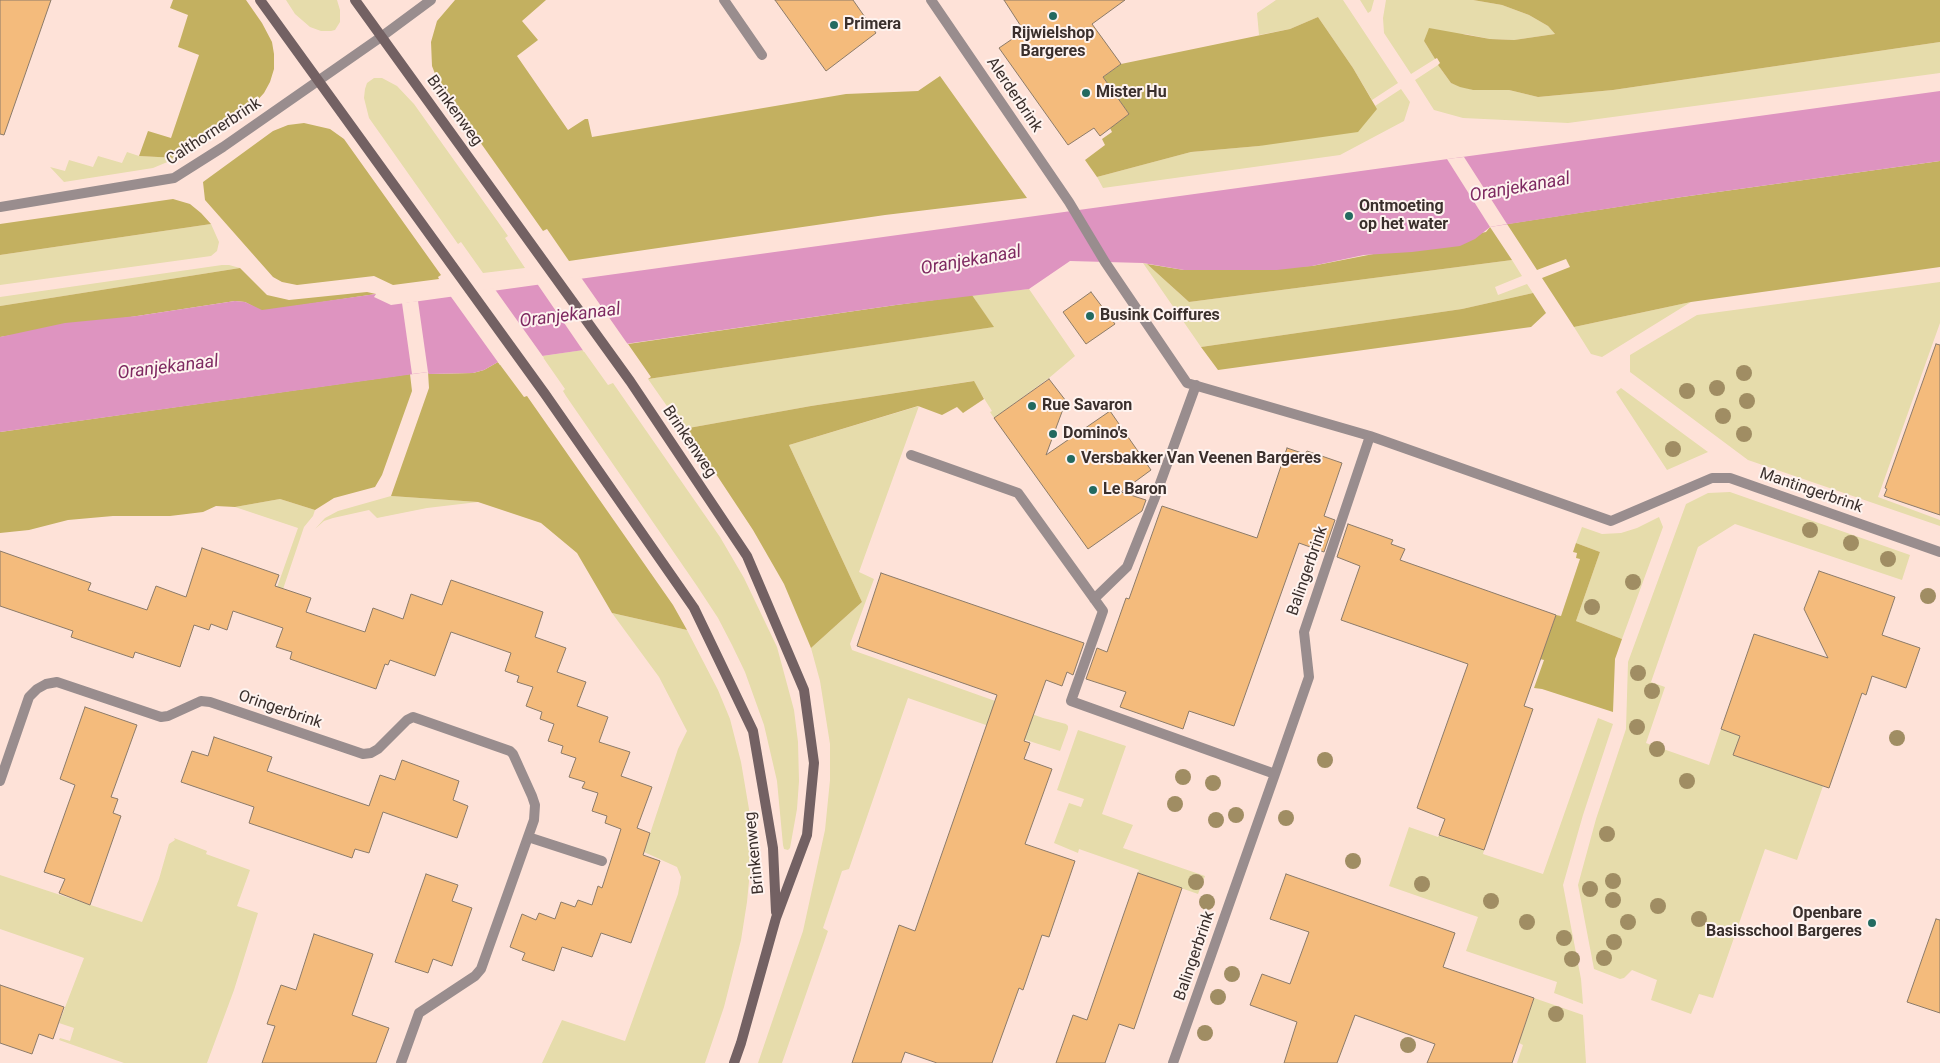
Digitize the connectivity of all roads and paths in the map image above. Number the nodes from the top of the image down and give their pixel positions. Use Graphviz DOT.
graph roads {
  1 [pos="260,0"];
  2 [pos="355,0"];
  3 [pos="431,0"];
  4 [pos="724,0"];
  5 [pos="931,0"];
  6 [pos="381,37"];
  7 [pos="762,54"];
  8 [pos="318,80"];
  9 [pos="0,207"];
  10 [pos="1196,385"];
  11 [pos="1370,436"];
  12 [pos="911,454"];
  13 [pos="1940,552"];
  14 [pos="1094,599"];
  15 [pos="1276,774"];
  16 [pos="0,781"];
  17 [pos="528,837"];
  18 [pos="602,861"];
  19 [pos="776,918"];
  20 [pos="402,1063"];
  21 [pos="734,1063"];
  22 [pos="1173,1063"];
  1 -- 8 [label="street, Brinkenweg"];
  2 -- 6 [label="street, Brinkenweg"];
  3 -- 6 [label="street"];
  4 -- 7 [label="street"];
  5 -- 10 [label="street, Alerderbrink"];
  6 -- 8 [label="street"];
  6 -- 19 [label="street, Brinkenweg"];
  8 -- 9 [label="street, Calthornerbrink"];
  8 -- 19 [label="street, Brinkenweg"];
  10 -- 11 [label="street"];
  10 -- 14 [label="street"];
  11 -- 13 [label="street, Mantingerbrink"];
  11 -- 15 [label="street, Balingerbrink"];
  12 -- 14 [label="street"];
  14 -- 15 [label="street"];
  15 -- 22 [label="street, Balingerbrink"];
  16 -- 17 [label="street, Oringerbrink"];
  17 -- 18 [label="street"];
  17 -- 20 [label="street, Oringerbrink"];
  19 -- 21 [label="street, Brinkenweg"];
}
